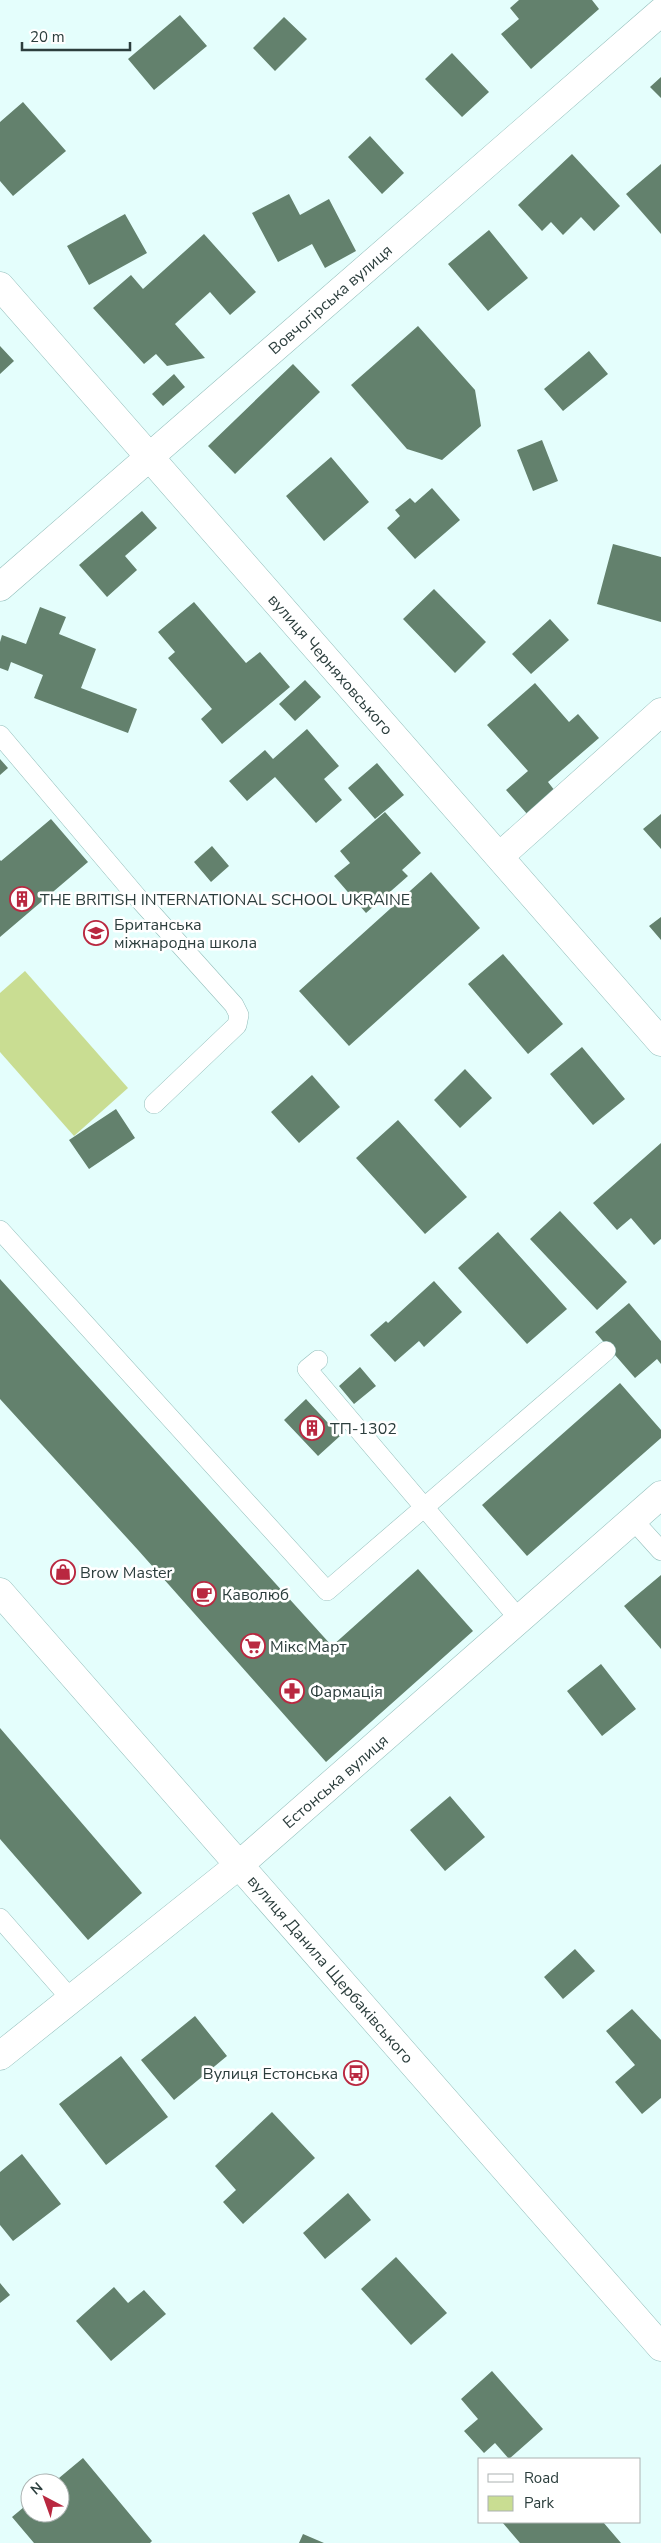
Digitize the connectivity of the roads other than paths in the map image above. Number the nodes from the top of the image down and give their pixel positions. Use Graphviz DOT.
graph roads {
  1 [pos="661,12"];
  2 [pos="0,286"];
  3 [pos="148,457"];
  4 [pos="0,587"];
  5 [pos="661,712"];
  6 [pos="0,735"];
  7 [pos="500,856"];
  8 [pos="661,1042"];
  9 [pos="154,1104"];
  10 [pos="0,1230"];
  11 [pos="606,1351"];
  12 [pos="318,1360"];
  13 [pos="661,1495"];
  14 [pos="424,1508"];
  15 [pos="633,1520"];
  16 [pos="661,1551"];
  17 [pos="0,1592"];
  18 [pos="520,1619"];
  19 [pos="239,1865"];
  20 [pos="0,1918"];
  21 [pos="71,1999"];
  22 [pos="0,2056"];
  23 [pos="661,2347"];
  1 -- 3 [label="street, Вовчогірська вулиця"];
  2 -- 3 [label="street, вулиця Черняховського"];
  3 -- 4 [label="street, Вовчогірська вулиця"];
  3 -- 7 [label="street, вулиця Черняховського"];
  5 -- 7 [label="street"];
  6 -- 9 [label="lane"];
  7 -- 8 [label="street, вулиця Черняховського"];
  10 -- 14 [label="lane"];
  11 -- 14 [label="lane"];
  12 -- 14 [label="lane"];
  13 -- 15 [label="street, Естонська вулиця"];
  14 -- 18 [label="lane"];
  15 -- 16 [label="lane"];
  15 -- 18 [label="street, Естонська вулиця"];
  17 -- 19 [label="street, вулиця Данила Щербаківського"];
  18 -- 19 [label="street, Естонська вулиця"];
  19 -- 21 [label="street, Естонська вулиця"];
  19 -- 23 [label="street, вулиця Данила Щербаківського"];
  20 -- 21 [label="lane"];
  21 -- 22 [label="street, Естонська вулиця"];
}
